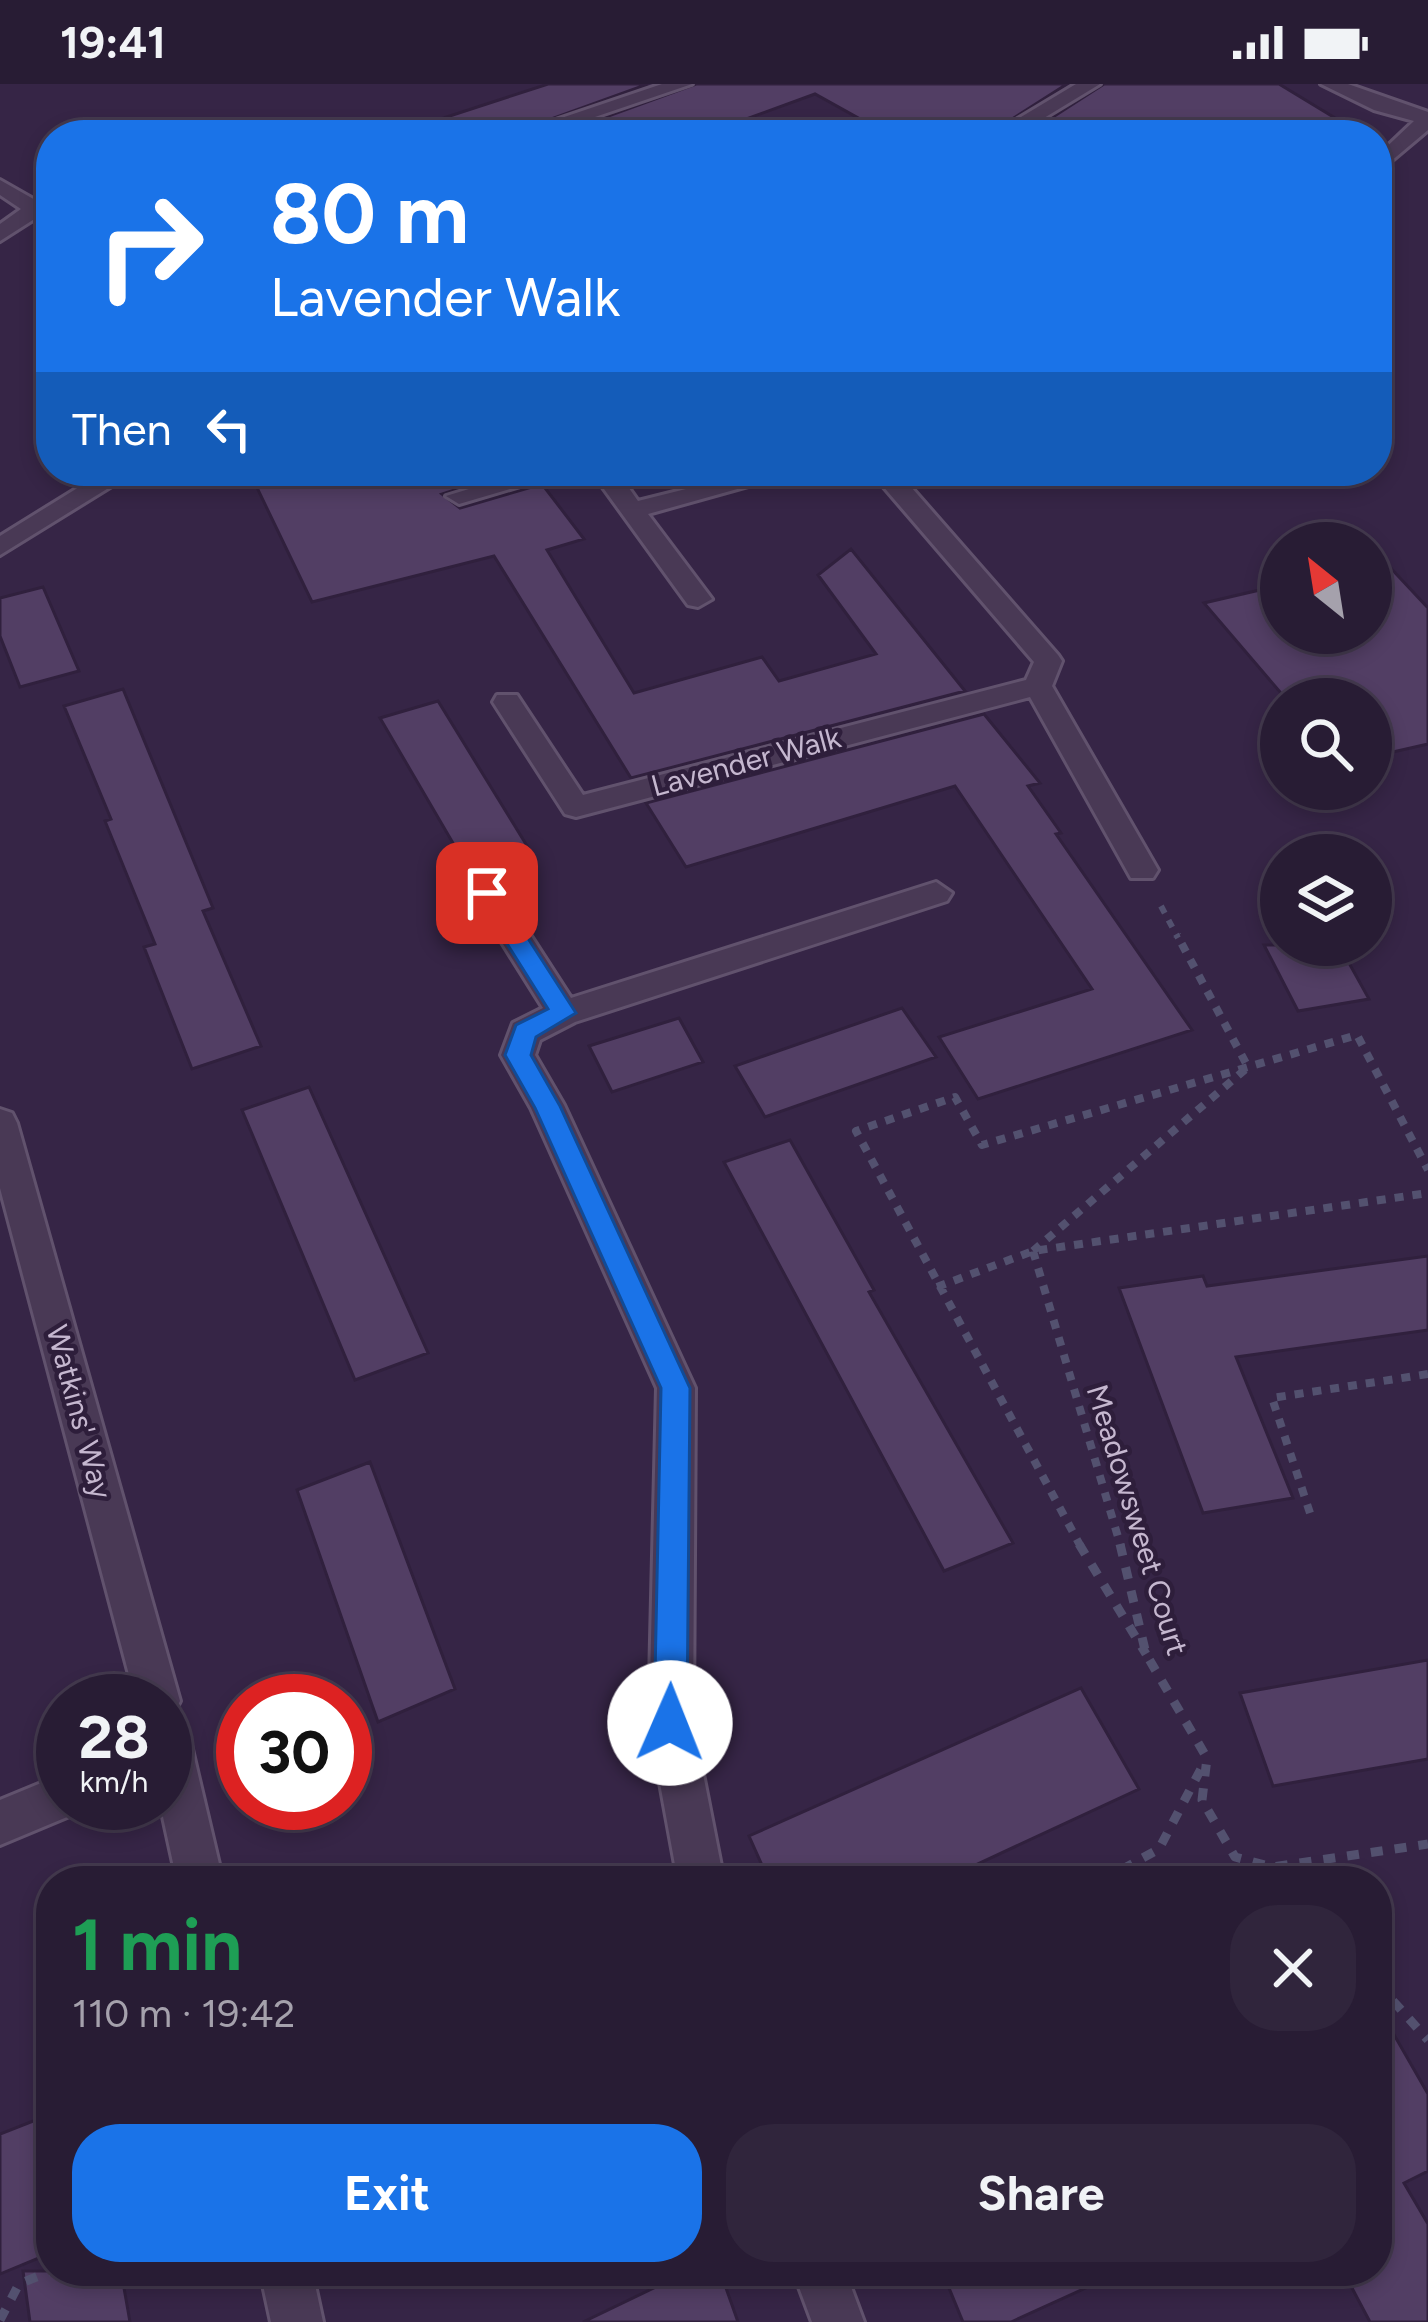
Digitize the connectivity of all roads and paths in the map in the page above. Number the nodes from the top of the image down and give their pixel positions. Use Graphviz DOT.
graph roads {
  1 [pos="682,84"];
  2 [pos="1090,84"];
  3 [pos="1330,84"];
  4 [pos="1428,118"];
  5 [pos="568,120"];
  6 [pos="1027,120"];
  7 [pos="1392,152"];
  8 [pos="0,186"];
  9 [pos="36,209"];
  10 [pos="36,216"];
  11 [pos="0,234"];
  12 [pos="99,486"];
  13 [pos="499,486"];
  14 [pos="615,486"];
  15 [pos="729,486"];
  16 [pos="895,486"];
  17 [pos="459,496"];
  18 [pos="632,510"];
  19 [pos="0,547"];
  20 [pos="698,599"];
  21 [pos="1042,674"];
  22 [pos="506,702"];
  23 [pos="1142,870"];
  24 [pos="487,893"];
  25 [pos="936,893"];
  26 [pos="563,1013"];
  27 [pos="1248,1067"];
  28 [pos="0,1123"];
  29 [pos="1428,1171"];
  30 [pos="1428,1193"];
  31 [pos="1033,1251"];
  32 [pos="937,1287"];
  33 [pos="1428,1374"];
  34 [pos="1310,1513"];
  35 [pos="1145,1654"];
  36 [pos="151,1674"];
  37 [pos="1207,1758"];
  38 [pos="36,1808"];
  39 [pos="0,1823"];
  40 [pos="188,1830"];
  41 [pos="1428,1844"];
  42 [pos="196,1866"];
  43 [pos="698,1866"];
  44 [pos="1128,1866"];
  45 [pos="1268,1866"];
  46 [pos="1279,1866"];
  47 [pos="1392,2000"];
  48 [pos="1428,2040"];
  49 [pos="36,2277"];
  50 [pos="289,2286"];
  51 [pos="825,2286"];
  52 [pos="0,2320"];
  53 [pos="297,2322"];
  54 [pos="838,2322"];
  1 -- 5 [label="street"];
  2 -- 6 [label="street"];
  3 -- 4 [label="street"];
  4 -- 7 [label="street"];
  8 -- 9 [label="street"];
  10 -- 11 [label="street"];
  12 -- 19 [label="street"];
  13 -- 17 [label="street"];
  14 -- 18 [label="street"];
  15 -- 18 [label="street"];
  16 -- 21 [label="street"];
  18 -- 20 [label="street"];
  21 -- 22 [label="street, Lavender Walk"];
  21 -- 23 [label="street"];
  23 -- 27 [label="path"];
  24 -- 26 [label="street"];
  25 -- 26 [label="street"];
  26 -- 43 [label="street"];
  27 -- 29 [label="path"];
  27 -- 31 [label="path"];
  27 -- 32 [label="path"];
  28 -- 36 [label="street, Watkins' Way"];
  30 -- 31 [label="path"];
  31 -- 32 [label="path"];
  31 -- 35 [label="path, Meadowsweet Court"];
  32 -- 35 [label="path"];
  33 -- 34 [label="path"];
  35 -- 37 [label="path, Meadowsweet Court"];
  37 -- 44 [label="path"];
  37 -- 45 [label="path, Meadowsweet Court"];
  38 -- 39 [label="street"];
  40 -- 42 [label="street"];
  41 -- 46 [label="path"];
  47 -- 48 [label="path"];
  49 -- 52 [label="path"];
  50 -- 53 [label="street"];
  51 -- 54 [label="street"];
}
